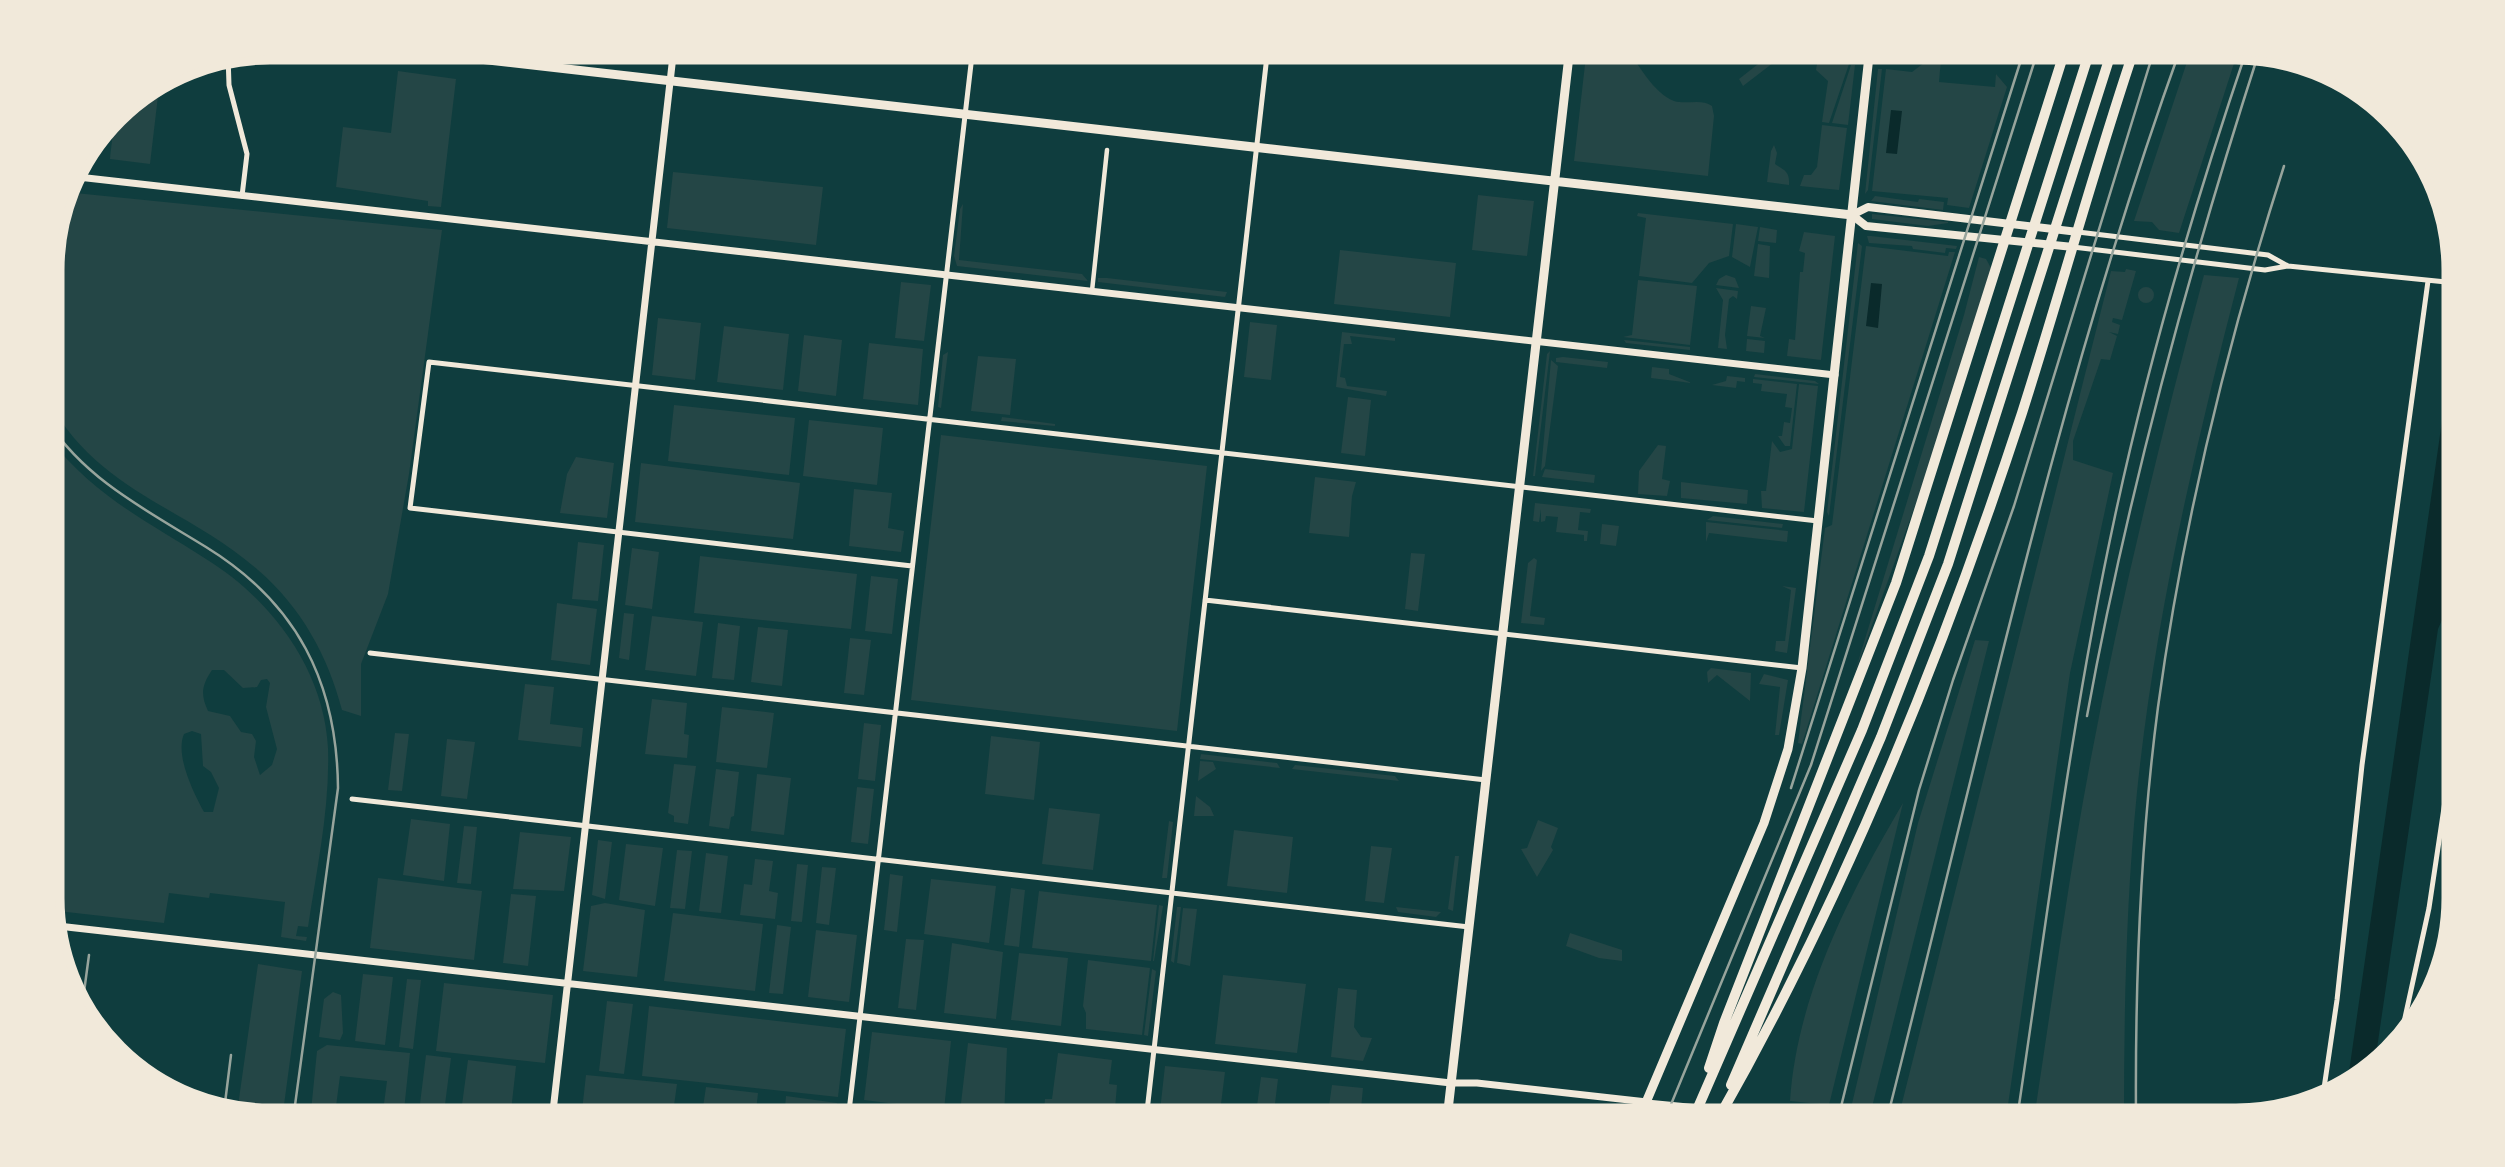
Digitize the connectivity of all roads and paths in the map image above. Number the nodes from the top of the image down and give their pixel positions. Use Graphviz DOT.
graph roads {
  1 [pos="499,60"];
  2 [pos="673,60"];
  3 [pos="971,60"];
  4 [pos="1267,60"];
  5 [pos="1569,60"];
  6 [pos="1869,60"];
  7 [pos="2062,60"];
  8 [pos="2087,60"];
  9 [pos="2109,60"];
  10 [pos="2131,60"];
  11 [pos="228,64"];
  12 [pos="671,80"];
  13 [pos="965,113"];
  14 [pos="1257,148"];
  15 [pos="1107,150"];
  16 [pos="80,177"];
  17 [pos="1555,181"];
  18 [pos="242,196"];
  19 [pos="1852,215"];
  20 [pos="2009,223"];
  21 [pos="2078,232"];
  22 [pos="2004,239"];
  23 [pos="653,240"];
  24 [pos="2073,247"];
  25 [pos="2288,266"];
  26 [pos="945,274"];
  27 [pos="2428,281"];
  28 [pos="2446,282"];
  29 [pos="1092,290"];
  30 [pos="1238,307"];
  31 [pos="1536,341"];
  32 [pos="1835,375"];
  33 [pos="636,387"];
  34 [pos="929,420"];
  35 [pos="1222,454"];
  36 [pos="1519,488"];
  37 [pos="1818,521"];
  38 [pos="619,534"];
  39 [pos="912,566"];
  40 [pos="1205,600"];
  41 [pos="1503,632"];
  42 [pos="370,653"];
  43 [pos="1802,668"];
  44 [pos="603,679"];
  45 [pos="896,712"];
  46 [pos="1189,746"];
  47 [pos="1486,780"];
  48 [pos="2446,794"];
  49 [pos="352,799"];
  50 [pos="586,826"];
  51 [pos="879,859"];
  52 [pos="1172,894"];
  53 [pos="61,926"];
  54 [pos="1469,927"];
  55 [pos="568,984"];
  56 [pos="861,1017"];
  57 [pos="2404,1022"];
  58 [pos="1154,1050"];
  59 [pos="1451,1083"];
  60 [pos="2324,1088"];
  61 [pos="1647,1102"];
  62 [pos="1448,1107"];
  63 [pos="1645,1107"];
  64 [pos="1697,1107"];
  65 [pos="1698,1107"];
  66 [pos="1701,1107"];
  67 [pos="1722,1107"];
  68 [pos="1723,1107"];
  69 [pos="553,1108"];
  70 [pos="850,1108"];
  71 [pos="1147,1108"];
  1 -- 12 [label="main road"];
  2 -- 12 [label="street"];
  3 -- 13 [label="street"];
  4 -- 14 [label="street"];
  5 -- 17 [label="main road"];
  6 -- 19 [label="main road"];
  7 -- 20 [label="highway"];
  8 -- 65 [label="highway"];
  9 -- 67 [label="highway"];
  10 -- 21 [label="highway"];
  11 -- 18 [label="street"];
  12 -- 13 [label="main road"];
  12 -- 23 [label="street"];
  13 -- 14 [label="main road"];
  13 -- 26 [label="street"];
  14 -- 17 [label="main road"];
  14 -- 30 [label="street"];
  15 -- 29 [label="street"];
  16 -- 18 [label="street"];
  17 -- 19 [label="main road"];
  17 -- 31 [label="main road"];
  18 -- 23 [label="street"];
  19 -- 20 [label="main road"];
  19 -- 22 [label="main road"];
  19 -- 32 [label="main road"];
  20 -- 21 [label="main road"];
  20 -- 22 [label="highway"];
  21 -- 24 [label="highway"];
  21 -- 25 [label="street"];
  22 -- 24 [label="main road"];
  22 -- 64 [label="highway"];
  23 -- 26 [label="street"];
  23 -- 33 [label="street"];
  24 -- 25 [label="street"];
  24 -- 68 [label="highway"];
  25 -- 27 [label="street"];
  26 -- 29 [label="street"];
  26 -- 34 [label="street"];
  27 -- 28 [label="street"];
  27 -- 60 [label="street"];
  29 -- 30 [label="street"];
  30 -- 31 [label="street"];
  30 -- 35 [label="street"];
  31 -- 32 [label="street"];
  31 -- 36 [label="main road"];
  32 -- 37 [label="main road"];
  33 -- 34 [label="street"];
  33 -- 38 [label="street"];
  33 -- 38 [label="street"];
  34 -- 35 [label="street"];
  34 -- 39 [label="street"];
  35 -- 36 [label="street"];
  35 -- 40 [label="street"];
  36 -- 37 [label="street"];
  36 -- 41 [label="main road"];
  37 -- 43 [label="main road"];
  38 -- 39 [label="street"];
  38 -- 44 [label="street"];
  39 -- 45 [label="street"];
  40 -- 41 [label="street"];
  40 -- 46 [label="street"];
  41 -- 43 [label="street"];
  41 -- 47 [label="main road"];
  42 -- 44 [label="street"];
  43 -- 61 [label="main road"];
  44 -- 45 [label="street"];
  44 -- 50 [label="street"];
  45 -- 46 [label="street"];
  45 -- 51 [label="street"];
  46 -- 47 [label="street"];
  46 -- 52 [label="street"];
  47 -- 54 [label="main road"];
  48 -- 57 [label="street"];
  49 -- 50 [label="street"];
  50 -- 51 [label="street"];
  50 -- 55 [label="street"];
  51 -- 52 [label="street"];
  51 -- 56 [label="street"];
  52 -- 54 [label="street"];
  52 -- 58 [label="street"];
  53 -- 55 [label="street"];
  54 -- 59 [label="main road"];
  55 -- 56 [label="street"];
  55 -- 69 [label="street"];
  56 -- 58 [label="street"];
  56 -- 70 [label="street"];
  58 -- 59 [label="street"];
  58 -- 71 [label="street"];
  59 -- 61 [label="street"];
  59 -- 62 [label="main road"];
  61 -- 63 [label="main road"];
  61 -- 66 [label="street"];
}
